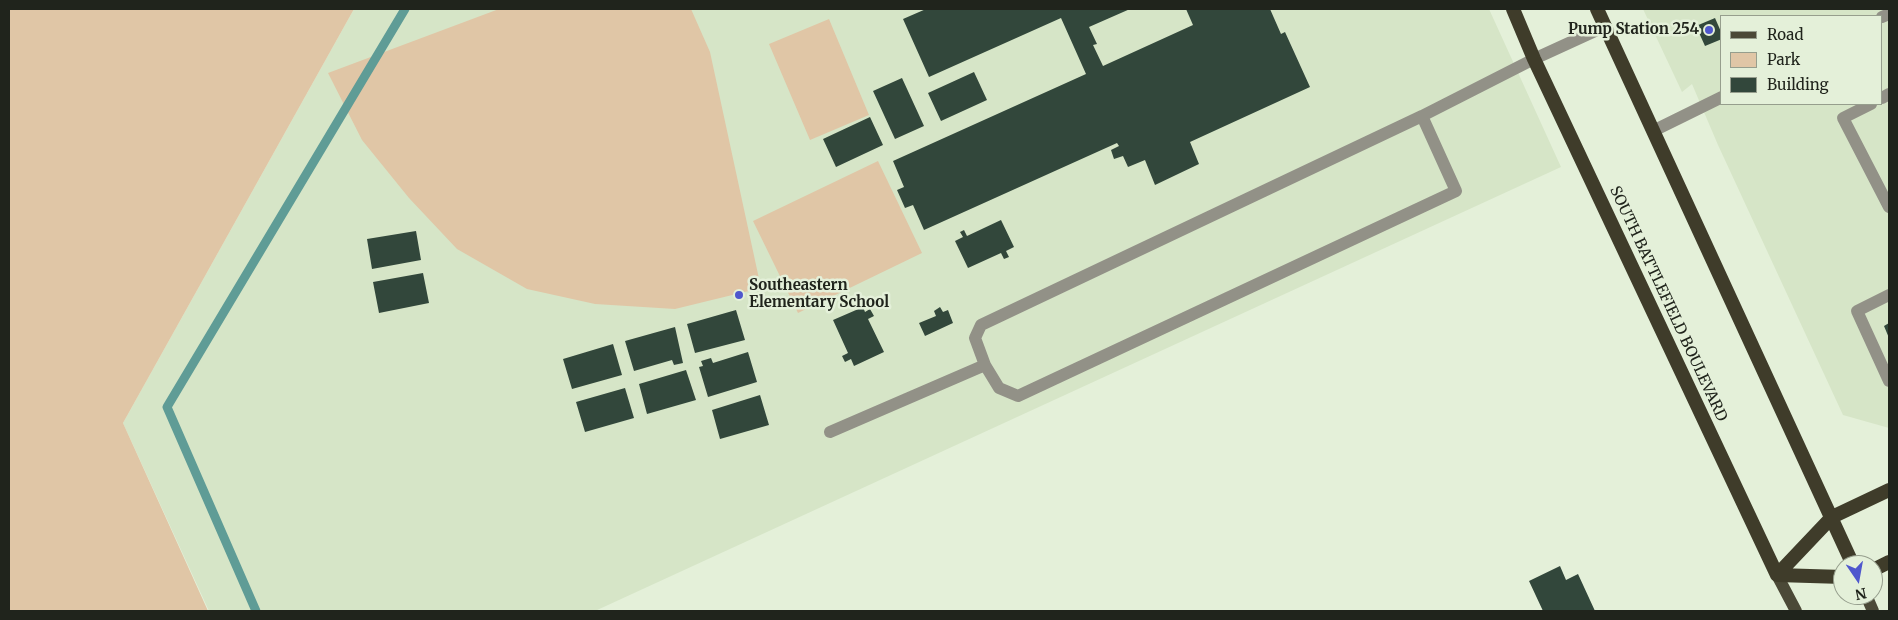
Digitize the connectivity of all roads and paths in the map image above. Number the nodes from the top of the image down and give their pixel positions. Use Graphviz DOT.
graph roads {
  1 [pos="1513,9"];
  2 [pos="1597,9"];
  3 [pos="1606,26"];
  4 [pos="1534,59"];
  5 [pos="1720,98"];
  6 [pos="1869,105"];
  7 [pos="1422,116"];
  8 [pos="1653,131"];
  9 [pos="1889,207"];
  10 [pos="1889,295"];
  11 [pos="985,365"];
  12 [pos="1889,382"];
  13 [pos="830,432"];
  14 [pos="1889,490"];
  15 [pos="1832,517"];
  16 [pos="1849,555"];
  17 [pos="1777,575"];
  18 [pos="1833,577"];
  19 [pos="1796,611"];
  1 -- 4 [label="highway, SOUTH BATTLEFIELD BOULEVARD"];
  2 -- 3 [label="highway"];
  3 -- 4 [label="lane"];
  3 -- 8 [label="highway"];
  4 -- 7 [label="lane"];
  4 -- 17 [label="highway, SOUTH BATTLEFIELD BOULEVARD"];
  5 -- 8 [label="lane"];
  6 -- 9 [label="lane"];
  7 -- 11 [label="lane"];
  7 -- 11 [label="lane"];
  8 -- 15 [label="highway"];
  10 -- 12 [label="lane"];
  11 -- 13 [label="lane"];
  14 -- 15 [label="highway"];
  15 -- 16 [label="highway"];
  15 -- 17 [label="highway"];
  17 -- 18 [label="highway"];
  17 -- 19 [label="main road, SOUTH BATTLEFIELD BOULEVARD"];
}
